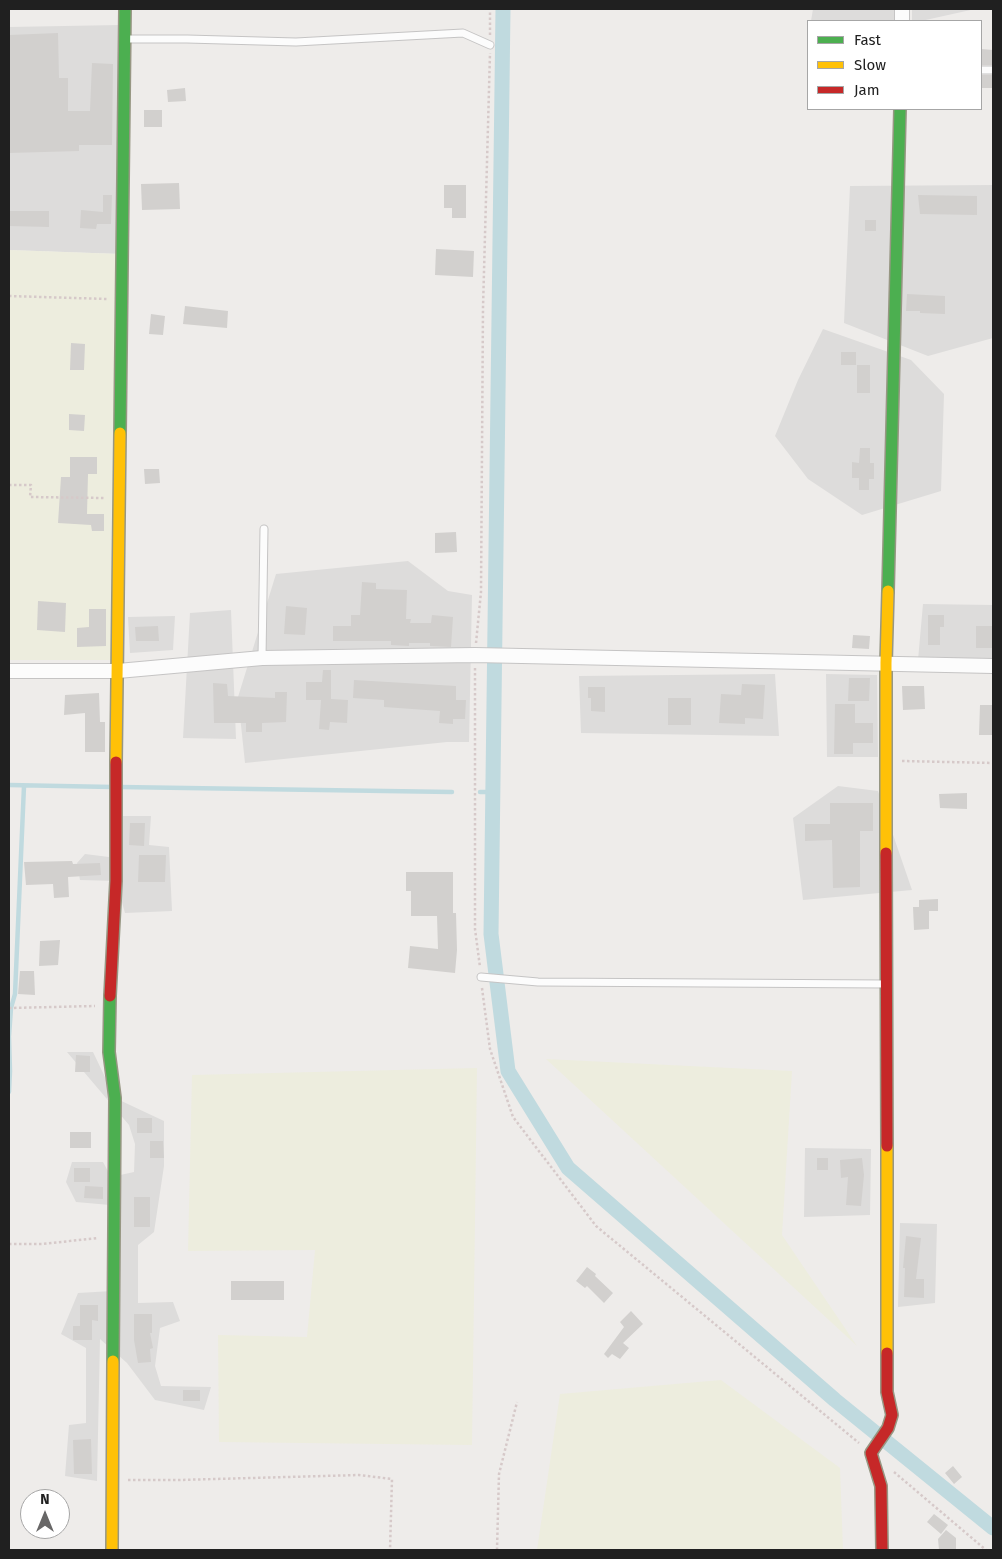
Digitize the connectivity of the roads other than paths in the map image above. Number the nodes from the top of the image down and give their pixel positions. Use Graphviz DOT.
graph roads {
  1 [pos="125,9"];
  2 [pos="125,39"];
  3 [pos="490,45"];
  4 [pos="900,110"];
  5 [pos="264,529"];
  6 [pos="262,658"];
  7 [pos="886,663"];
  8 [pos="993,666"];
  9 [pos="9,670"];
  10 [pos="118,671"];
  11 [pos="481,977"];
  12 [pos="886,984"];
  13 [pos="112,1550"];
  14 [pos="882,1550"];
  1 -- 2 [label="street"];
  2 -- 3 [label="lane"];
  2 -- 10 [label="street"];
  4 -- 7 [label="street"];
  5 -- 6 [label="lane"];
  6 -- 7 [label="street"];
  6 -- 10 [label="street"];
  7 -- 8 [label="street"];
  7 -- 12 [label="street"];
  9 -- 10 [label="street"];
  10 -- 13 [label="street"];
  11 -- 12 [label="lane"];
  12 -- 14 [label="street"];
}
